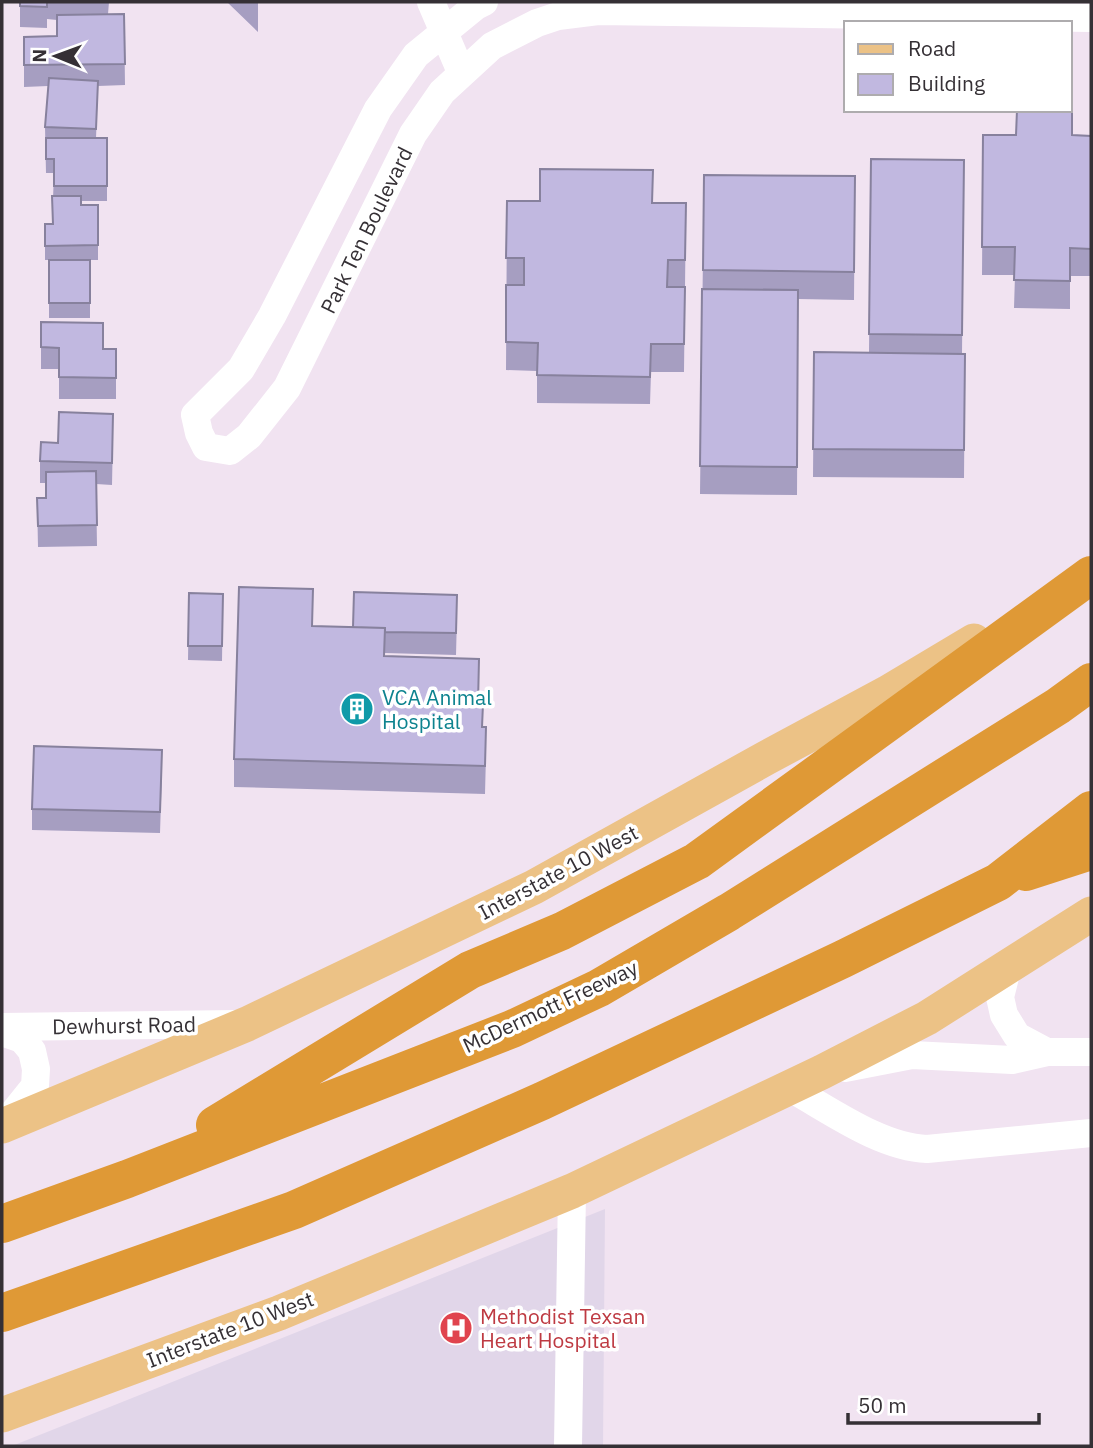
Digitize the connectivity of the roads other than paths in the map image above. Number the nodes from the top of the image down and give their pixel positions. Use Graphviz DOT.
graph roads {
  1 [pos="430,2"];
  2 [pos="478,3"];
  3 [pos="1091,18"];
  4 [pos="443,32"];
  5 [pos="492,47"];
  6 [pos="461,72"];
  7 [pos="1091,573"];
  8 [pos="1091,682"];
  9 [pos="1091,810"];
  10 [pos="1091,850"];
  11 [pos="998,882"];
  12 [pos="1091,914"];
  13 [pos="1007,969"];
  14 [pos="247,1024"];
  15 [pos="2,1029"];
  16 [pos="1047,1052"];
  17 [pos="1091,1052"];
  18 [pos="822,1072"];
  19 [pos="790,1088"];
  20 [pos="2,1126"];
  21 [pos="1091,1133"];
  22 [pos="127,1179"];
  23 [pos="572,1191"];
  24 [pos="2,1224"];
  25 [pos="2,1313"];
  26 [pos="2,1415"];
  27 [pos="568,1446"];
  1 -- 4 [label="street"];
  2 -- 4 [label="street, Park Ten Boulevard"];
  2 -- 5 [label="street"];
  3 -- 5 [label="street, Park Ten Boulevard"];
  4 -- 6 [label="street"];
  4 -- 6 [label="street, Park Ten Boulevard"];
  5 -- 6 [label="street, Park Ten Boulevard"];
  7 -- 14 [label="main road, Interstate 10 West"];
  7 -- 22 [label="highway"];
  8 -- 22 [label="highway, McDermott Freeway"];
  9 -- 11 [label="highway"];
  10 -- 11 [label="highway"];
  11 -- 25 [label="highway"];
  12 -- 13 [label="main road, Interstate 10 West"];
  13 -- 16 [label="street"];
  13 -- 18 [label="main road, Interstate 10 West"];
  14 -- 15 [label="street, Dewhurst Road"];
  14 -- 20 [label="main road, Interstate 10 West"];
  15 -- 20 [label="street, Dewhurst Road"];
  16 -- 17 [label="street"];
  16 -- 18 [label="street"];
  18 -- 19 [label="main road, Interstate 10 West"];
  19 -- 21 [label="street"];
  19 -- 23 [label="main road, Interstate 10 West"];
  22 -- 24 [label="highway, McDermott Freeway"];
  23 -- 26 [label="main road, Interstate 10 West"];
  23 -- 27 [label="street"];
}
